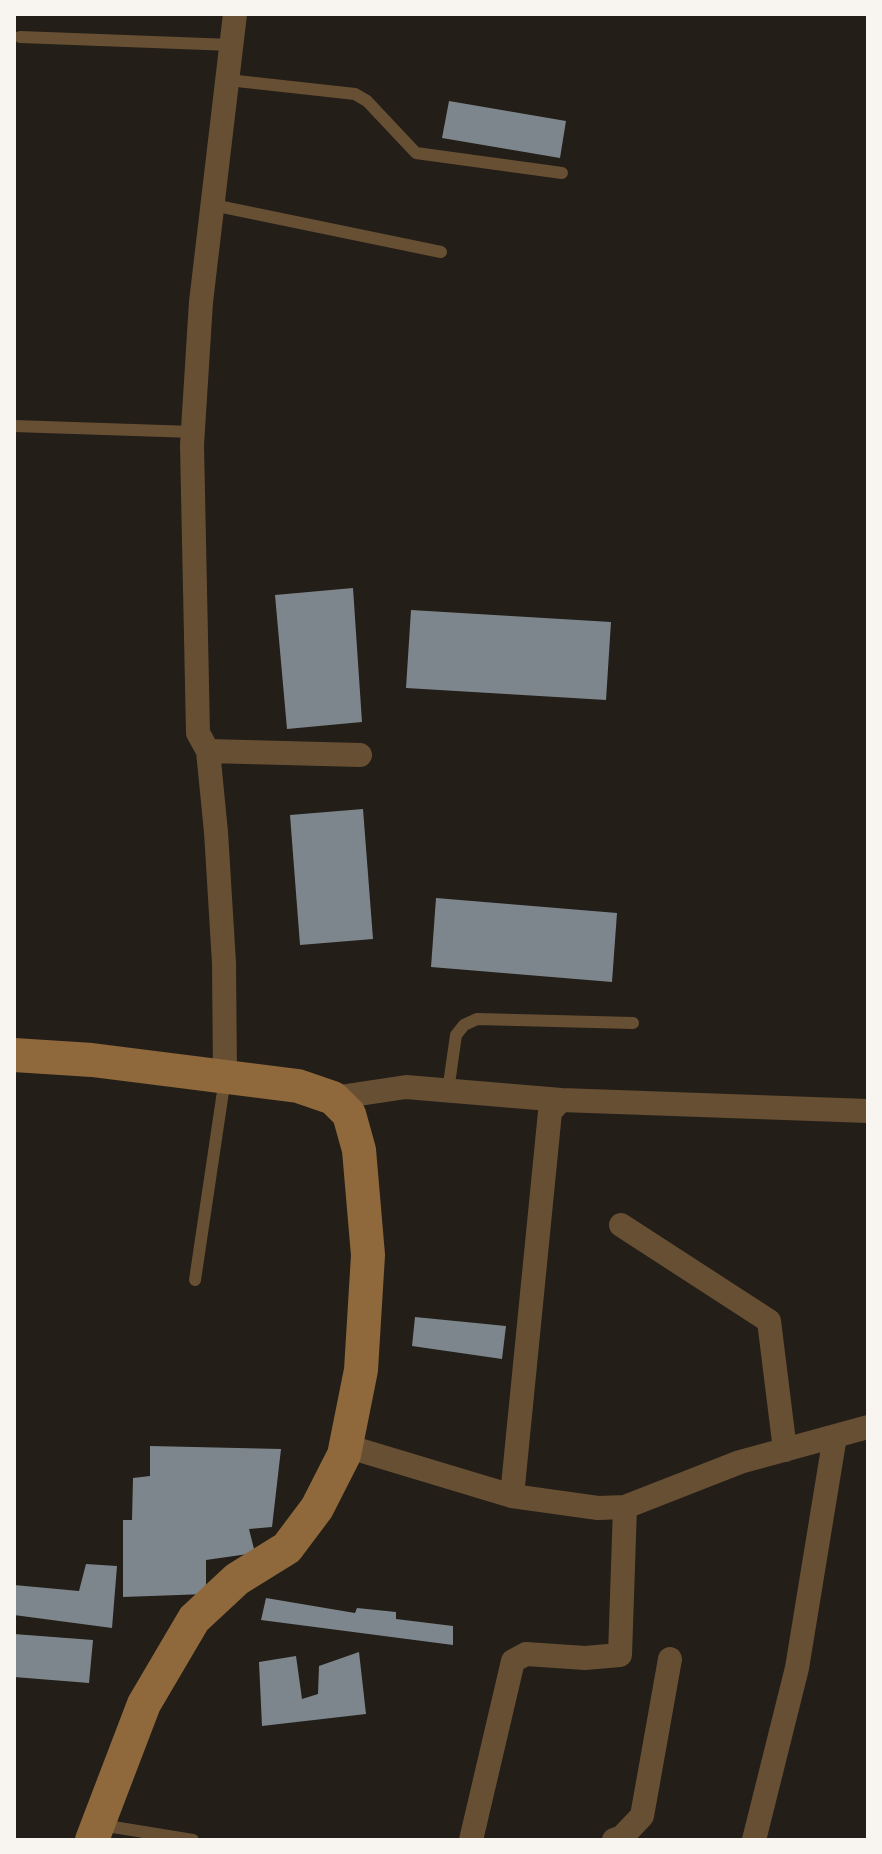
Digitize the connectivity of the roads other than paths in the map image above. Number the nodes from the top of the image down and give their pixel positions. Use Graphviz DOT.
graph roads {
  1 [pos="235,14"];
  2 [pos="20,37"];
  3 [pos="232,45"];
  4 [pos="228,80"];
  5 [pos="562,173"];
  6 [pos="213,205"];
  7 [pos="441,252"];
  8 [pos="14,426"];
  9 [pos="193,432"];
  10 [pos="208,751"];
  11 [pos="360,755"];
  12 [pos="633,1023"];
  13 [pos="14,1055"];
  14 [pos="225,1077"];
  15 [pos="448,1091"];
  16 [pos="333,1098"];
  17 [pos="561,1100"];
  18 [pos="868,1111"];
  19 [pos="621,1225"];
  20 [pos="195,1280"];
  21 [pos="868,1427"];
  22 [pos="835,1436"];
  23 [pos="346,1446"];
  24 [pos="785,1450"];
  25 [pos="512,1496"];
  26 [pos="625,1507"];
  27 [pos="670,1659"];
  28 [pos="95,1832"];
  29 [pos="193,1840"];
  30 [pos="471,1840"];
  31 [pos="614,1840"];
  32 [pos="754,1840"];
  1 -- 3 [label="street"];
  2 -- 3 [label="lane"];
  3 -- 4 [label="street"];
  4 -- 5 [label="lane"];
  4 -- 6 [label="street"];
  6 -- 7 [label="lane"];
  6 -- 9 [label="street"];
  8 -- 9 [label="lane"];
  9 -- 10 [label="street"];
  10 -- 11 [label="street"];
  10 -- 14 [label="street"];
  12 -- 15 [label="lane"];
  13 -- 14 [label="street"];
  14 -- 16 [label="street"];
  14 -- 20 [label="lane"];
  15 -- 16 [label="street"];
  15 -- 17 [label="street"];
  16 -- 23 [label="street"];
  17 -- 18 [label="street"];
  17 -- 25 [label="street"];
  19 -- 24 [label="street"];
  21 -- 22 [label="street"];
  22 -- 24 [label="street"];
  22 -- 32 [label="street"];
  23 -- 25 [label="street"];
  23 -- 28 [label="street"];
  24 -- 26 [label="street"];
  25 -- 26 [label="street"];
  26 -- 30 [label="street"];
  27 -- 31 [label="street"];
  28 -- 29 [label="lane"];
}
